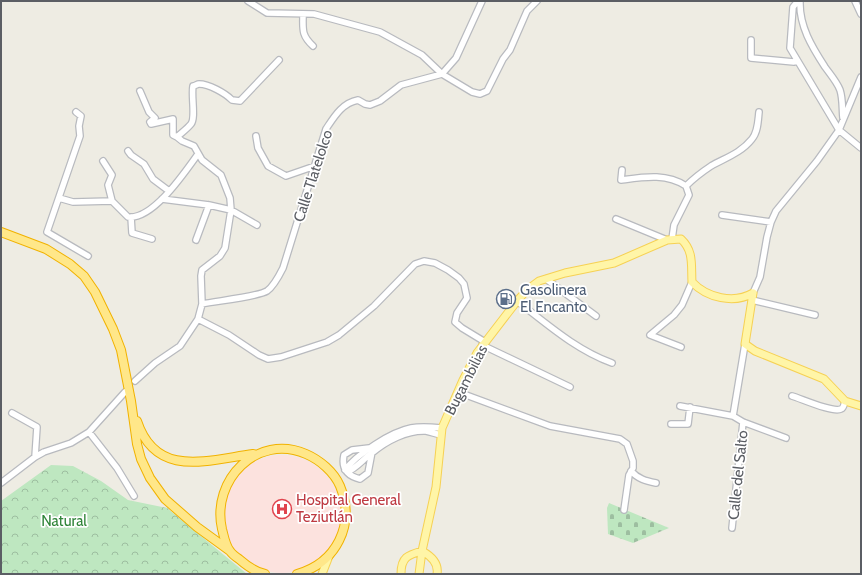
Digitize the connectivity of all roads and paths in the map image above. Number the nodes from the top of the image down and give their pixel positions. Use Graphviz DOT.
graph roads {
  1 [pos="248,1"];
  2 [pos="482,1"];
  3 [pos="537,1"];
  4 [pos="799,1"];
  5 [pos="855,1"];
  6 [pos="304,14"];
  7 [pos="861,14"];
  8 [pos="751,40"];
  9 [pos="313,46"];
  10 [pos="279,60"];
  11 [pos="797,61"];
  12 [pos="442,74"];
  13 [pos="861,77"];
  14 [pos="140,91"];
  15 [pos="76,112"];
  16 [pos="759,112"];
  17 [pos="843,120"];
  18 [pos="839,130"];
  19 [pos="256,136"];
  20 [pos="177,137"];
  21 [pos="861,148"];
  22 [pos="128,151"];
  23 [pos="198,154"];
  24 [pos="103,161"];
  25 [pos="315,166"];
  26 [pos="622,170"];
  27 [pos="686,186"];
  28 [pos="169,191"];
  29 [pos="59,198"];
  30 [pos="162,199"];
  31 [pos="112,201"];
  32 [pos="209,205"];
  33 [pos="231,210"];
  34 [pos="722,215"];
  35 [pos="131,217"];
  36 [pos="616,219"];
  37 [pos="771,222"];
  38 [pos="257,225"];
  39 [pos="1,232"];
  40 [pos="152,239"];
  41 [pos="196,240"];
  42 [pos="670,240"];
  43 [pos="88,256"];
  44 [pos="546,279"];
  45 [pos="692,282"];
  46 [pos="753,296"];
  47 [pos="517,301"];
  48 [pos="202,304"];
  49 [pos="815,315"];
  50 [pos="596,316"];
  51 [pos="198,319"];
  52 [pos="483,344"];
  53 [pos="745,344"];
  54 [pos="681,347"];
  55 [pos="612,363"];
  56 [pos="134,381"];
  57 [pos="570,387"];
  58 [pos="125,392"];
  59 [pos="458,392"];
  60 [pos="792,396"];
  61 [pos="131,401"];
  62 [pos="845,401"];
  63 [pos="680,406"];
  64 [pos="861,406"];
  65 [pos="690,407"];
  66 [pos="12,413"];
  67 [pos="734,416"];
  68 [pos="743,422"];
  69 [pos="671,424"];
  70 [pos="89,432"];
  71 [pos="442,432"];
  72 [pos="786,438"];
  73 [pos="371,450"];
  74 [pos="262,452"];
  75 [pos="35,458"];
  76 [pos="346,471"];
  77 [pos="631,471"];
  78 [pos="2,480"];
  79 [pos="656,483"];
  80 [pos="134,496"];
  81 [pos="624,510"];
  82 [pos="732,528"];
  83 [pos="230,551"];
  84 [pos="422,551"];
  85 [pos="330,554"];
  86 [pos="255,572"];
  87 [pos="265,574"];
  88 [pos="297,574"];
  89 [pos="322,574"];
  90 [pos="401,574"];
  91 [pos="419,574"];
  92 [pos="437,574"];
  1 -- 6 [label="street"];
  2 -- 12 [label="street"];
  3 -- 12 [label="street"];
  4 -- 11 [label="street"];
  4 -- 17 [label="street"];
  5 -- 7 [label="street"];
  6 -- 9 [label="street"];
  6 -- 12 [label="street"];
  8 -- 11 [label="street"];
  10 -- 20 [label="street"];
  11 -- 18 [label="street"];
  12 -- 25 [label="street, Calle Tlatelolco"];
  13 -- 17 [label="street"];
  14 -- 20 [label="street"];
  15 -- 29 [label="street"];
  16 -- 27 [label="street"];
  17 -- 18 [label="street"];
  18 -- 21 [label="street"];
  18 -- 37 [label="street"];
  19 -- 25 [label="street"];
  20 -- 23 [label="street"];
  22 -- 28 [label="street"];
  23 -- 28 [label="street"];
  23 -- 33 [label="street"];
  24 -- 31 [label="street"];
  25 -- 48 [label="street, Calle Tlatelolco"];
  26 -- 27 [label="street"];
  27 -- 42 [label="street"];
  28 -- 30 [label="street"];
  29 -- 31 [label="street"];
  29 -- 43 [label="street"];
  30 -- 32 [label="street"];
  30 -- 35 [label="street"];
  31 -- 35 [label="street"];
  32 -- 33 [label="street"];
  32 -- 41 [label="street"];
  33 -- 38 [label="street"];
  33 -- 48 [label="street"];
  34 -- 37 [label="street"];
  35 -- 40 [label="street"];
  36 -- 42 [label="street"];
  37 -- 46 [label="street"];
  39 -- 61 [label="highway"];
  42 -- 44 [label="main road, Bugambilias"];
  42 -- 45 [label="main road, Bugambilias"];
  44 -- 47 [label="main road, Bugambilias"];
  44 -- 50 [label="street"];
  45 -- 46 [label="main road"];
  45 -- 54 [label="street"];
  46 -- 49 [label="street"];
  46 -- 53 [label="main road"];
  47 -- 52 [label="main road, Bugambilias"];
  47 -- 55 [label="street"];
  48 -- 51 [label="street"];
  51 -- 52 [label="street"];
  51 -- 56 [label="street"];
  52 -- 57 [label="street"];
  52 -- 59 [label="main road, Bugambilias"];
  53 -- 62 [label="main road"];
  53 -- 67 [label="street"];
  58 -- 70 [label="street"];
  59 -- 71 [label="main road, Bugambilias"];
  59 -- 77 [label="street"];
  60 -- 62 [label="street"];
  61 -- 74 [label="highway"];
  61 -- 83 [label="highway"];
  62 -- 64 [label="main road"];
  63 -- 65 [label="street"];
  65 -- 67 [label="street"];
  65 -- 69 [label="street"];
  66 -- 75 [label="street"];
  67 -- 68 [label="street"];
  68 -- 72 [label="street"];
  68 -- 82 [label="street, Calle del Salto"];
  70 -- 75 [label="street"];
  70 -- 80 [label="street"];
  71 -- 73 [label="street"];
  71 -- 84 [label="main road, Bugambilias"];
  73 -- 76 [label="street"];
  73 -- 76 [label="street"];
  73 -- 76 [label="street"];
  74 -- 83 [label="highway"];
  74 -- 85 [label="highway"];
  75 -- 78 [label="street"];
  77 -- 79 [label="street"];
  77 -- 81 [label="street"];
  83 -- 86 [label="highway"];
  84 -- 90 [label="main road"];
  84 -- 91 [label="main road, Bugambilias"];
  84 -- 92 [label="main road"];
  85 -- 88 [label="highway"];
  85 -- 89 [label="main road"];
  86 -- 87 [label="highway"];
}
